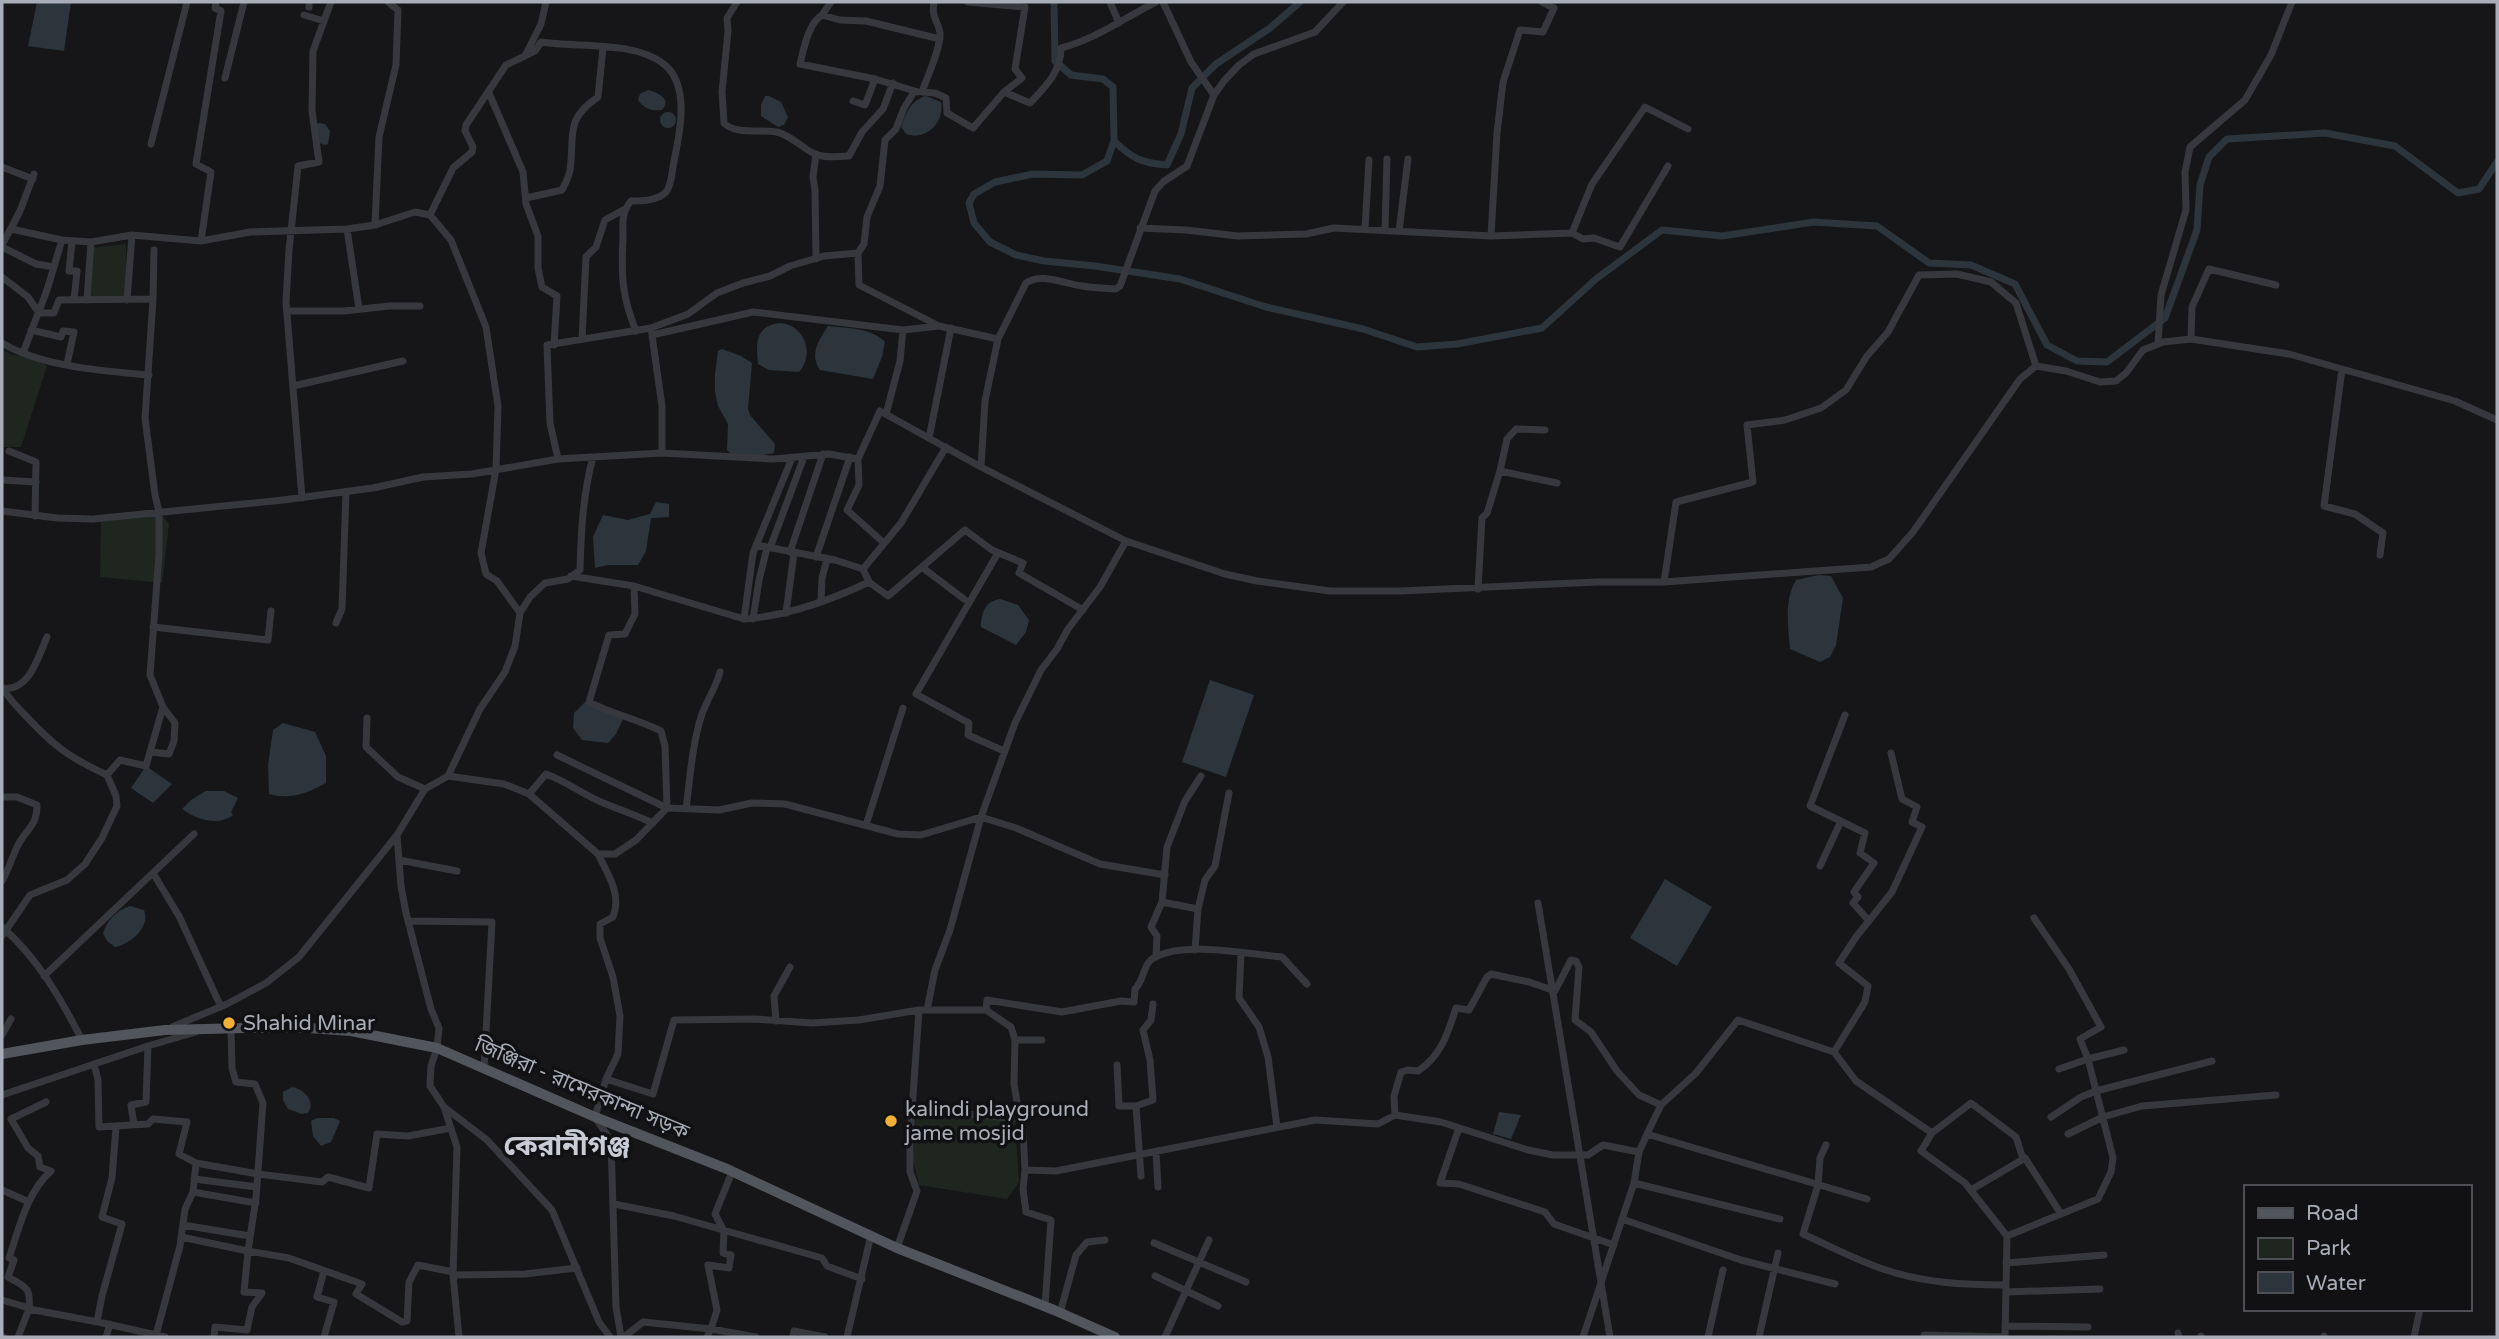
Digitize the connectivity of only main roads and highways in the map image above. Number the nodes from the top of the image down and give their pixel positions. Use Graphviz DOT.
graph roads {
  1 [pos="2,1054"];
  2 [pos="1115,1337"];
  1 -- 2 [label="main road, জিঞ্জিরা - রামেরকান্দা সড়ক"];
}
